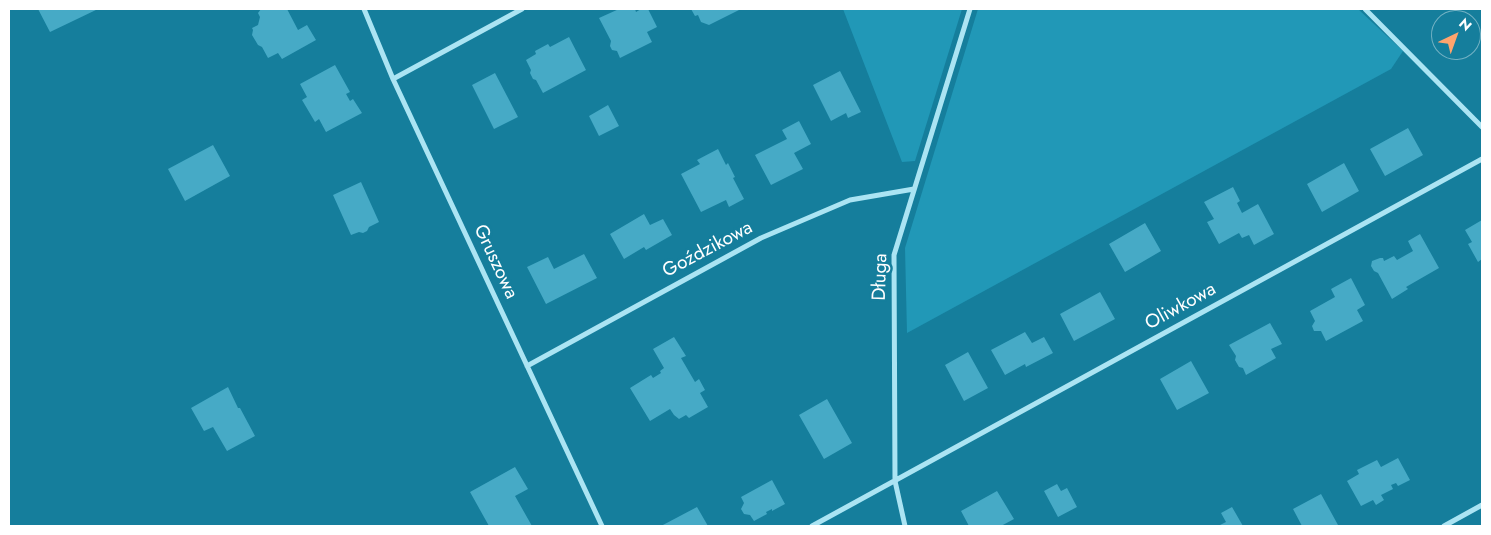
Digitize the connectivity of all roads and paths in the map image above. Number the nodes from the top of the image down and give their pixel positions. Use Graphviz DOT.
graph roads {
  1 [pos="364,9"];
  2 [pos="522,9"];
  3 [pos="970,9"];
  4 [pos="1365,9"];
  5 [pos="393,79"];
  6 [pos="1482,127"];
  7 [pos="1482,159"];
  8 [pos="914,189"];
  9 [pos="527,366"];
  10 [pos="895,481"];
  11 [pos="1482,505"];
  12 [pos="602,526"];
  13 [pos="812,526"];
  14 [pos="905,526"];
  15 [pos="1444,526"];
  1 -- 5 [label="street, Gruszowa"];
  2 -- 5 [label="street"];
  3 -- 8 [label="street, Długa"];
  4 -- 6 [label="street"];
  5 -- 9 [label="street, Gruszowa"];
  7 -- 10 [label="street, Oliwkowa"];
  8 -- 9 [label="street, Goździkowa"];
  8 -- 10 [label="street, Długa"];
  9 -- 12 [label="street, Gruszowa"];
  10 -- 13 [label="street, Oliwkowa"];
  10 -- 14 [label="street, Długa"];
  11 -- 15 [label="street"];
}
